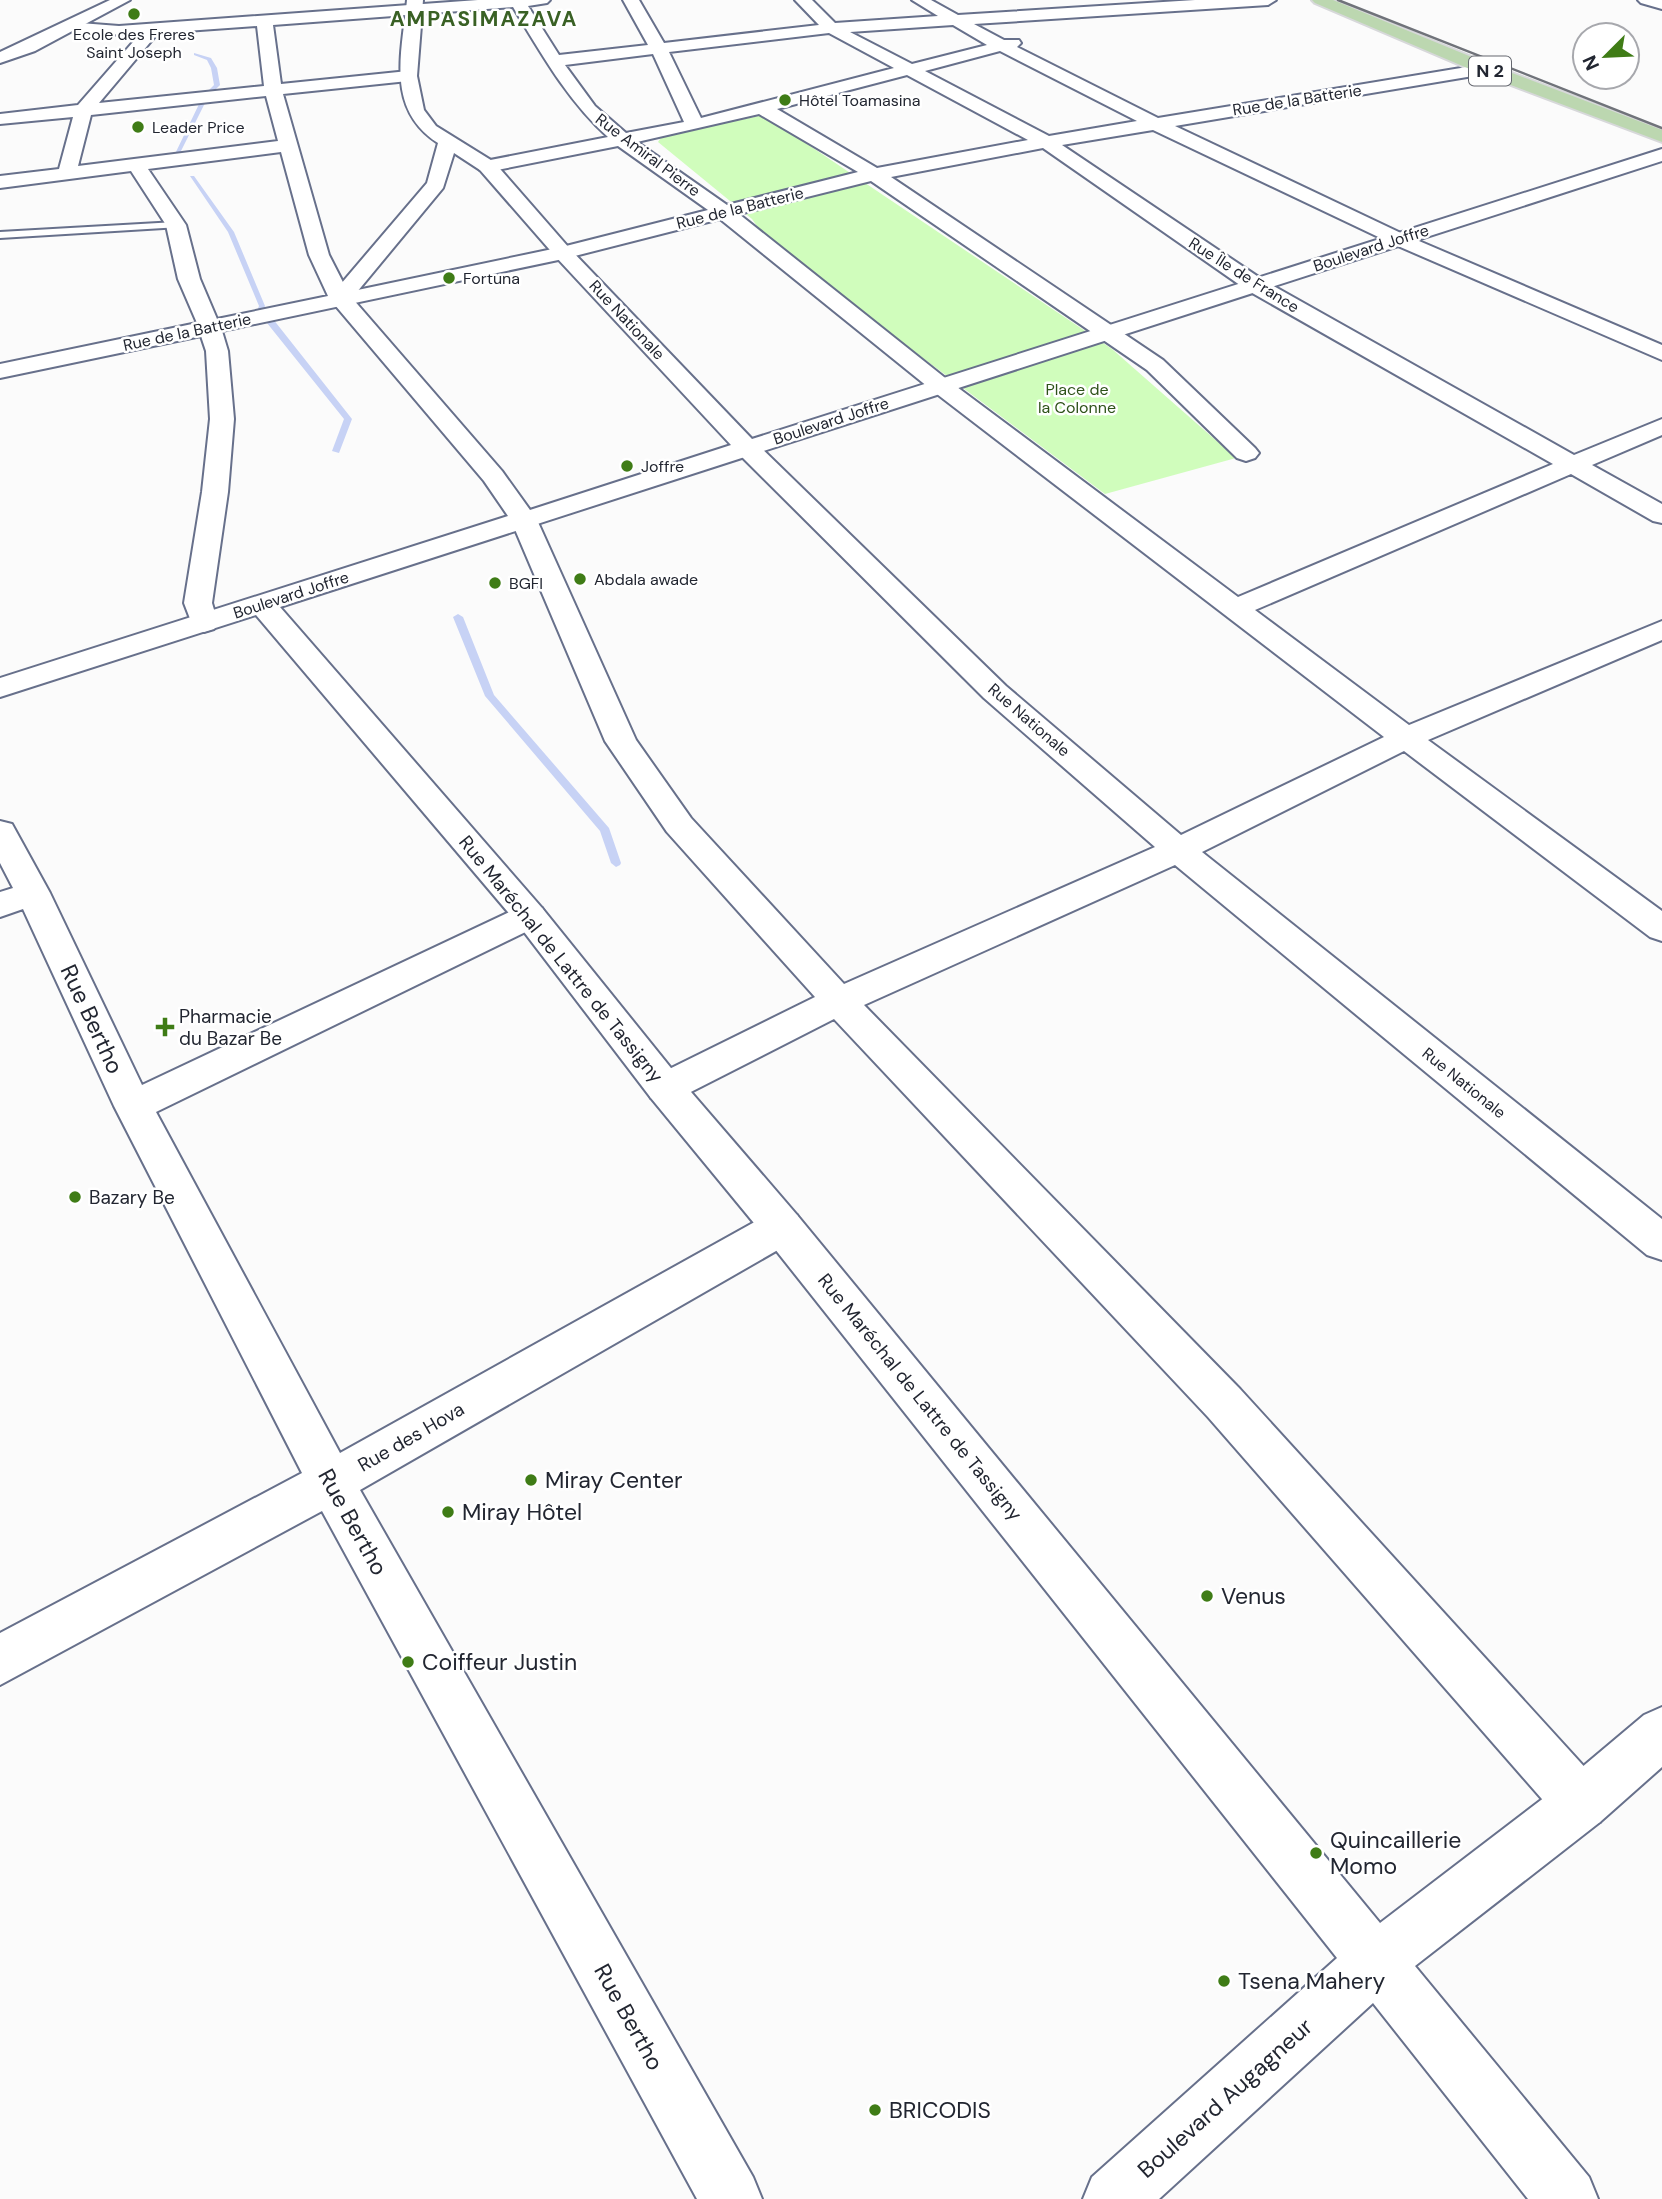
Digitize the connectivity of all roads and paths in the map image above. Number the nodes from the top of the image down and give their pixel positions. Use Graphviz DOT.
graph roads {
  1 [pos="121,0"];
  2 [pos="543,0"];
  3 [pos="631,0"];
  4 [pos="803,0"];
  5 [pos="920,0"];
  6 [pos="1268,0"];
  7 [pos="1320,0"];
  8 [pos="1646,0"];
  9 [pos="518,1"];
  10 [pos="1662,4"];
  11 [pos="414,5"];
  12 [pos="1137,8"];
  13 [pos="264,19"];
  14 [pos="956,21"];
  15 [pos="74,25"];
  16 [pos="155,28"];
  17 [pos="831,28"];
  18 [pos="1051,32"];
  19 [pos="1026,39"];
  20 [pos="1002,46"];
  21 [pos="659,49"];
  22 [pos="0,58"];
  23 [pos="554,61"];
  24 [pos="1485,69"];
  25 [pos="910,71"];
  26 [pos="408,76"];
  27 [pos="273,90"];
  28 [pos="764,109"];
  29 [pos="83,111"];
  30 [pos="0,119"];
  31 [pos="1156,124"];
  32 [pos="695,125"];
  33 [pos="1662,136"];
  34 [pos="624,141"];
  35 [pos="447,142"];
  36 [pos="1046,142"];
  37 [pos="289,145"];
  38 [pos="1662,155"];
  39 [pos="135,163"];
  40 [pos="487,166"];
  41 [pos="67,173"];
  42 [pos="874,174"];
  43 [pos="0,182"];
  44 [pos="724,212"];
  45 [pos="176,225"];
  46 [pos="0,235"];
  47 [pos="1398,239"];
  48 [pos="563,253"];
  49 [pos="1255,285"];
  50 [pos="340,298"];
  51 [pos="210,327"];
  52 [pos="1106,332"];
  53 [pos="1662,353"];
  54 [pos="0,371"];
  55 [pos="941,386"];
  56 [pos="1662,426"];
  57 [pos="747,448"];
  58 [pos="1246,453"];
  59 [pos="1572,464"];
  60 [pos="1662,515"];
  61 [pos="524,520"];
  62 [pos="262,604"];
  63 [pos="1236,608"];
  64 [pos="204,623"];
  65 [pos="1662,630"];
  66 [pos="0,688"];
  67 [pos="1406,738"];
  68 [pos="0,832"];
  69 [pos="1178,850"];
  70 [pos="17,899"];
  71 [pos="530,916"];
  72 [pos="1662,929"];
  73 [pos="839,1001"];
  74 [pos="665,1088"];
  75 [pos="133,1106"];
  76 [pos="782,1227"];
  77 [pos="1662,1243"];
  78 [pos="331,1482"];
  79 [pos="0,1660"];
  80 [pos="1662,1733"];
  81 [pos="1581,1803"];
  82 [pos="1374,1963"];
  83 [pos="730,2199"];
  84 [pos="1114,2199"];
  85 [pos="1567,2199"];
  1 -- 15 [label="street"];
  2 -- 9 [label="street"];
  3 -- 21 [label="street"];
  4 -- 17 [label="street, Rue Île de France"];
  5 -- 14 [label="street"];
  6 -- 12 [label="street"];
  7 -- 24 [label="main road, N 2"];
  8 -- 10 [label="street"];
  9 -- 11 [label="street"];
  9 -- 23 [label="street, Rue Amiral Pierre"];
  11 -- 13 [label="street"];
  11 -- 26 [label="street, Rue Nationale"];
  12 -- 14 [label="street"];
  12 -- 18 [label="street"];
  13 -- 16 [label="street"];
  13 -- 27 [label="street"];
  14 -- 17 [label="street"];
  14 -- 20 [label="street"];
  15 -- 16 [label="street"];
  15 -- 22 [label="street"];
  16 -- 29 [label="street"];
  17 -- 21 [label="street"];
  17 -- 25 [label="street, Rue Île de France"];
  19 -- 20 [label="street"];
  20 -- 25 [label="street"];
  20 -- 31 [label="street"];
  21 -- 23 [label="street"];
  21 -- 32 [label="street"];
  23 -- 34 [label="street, Rue Amiral Pierre"];
  24 -- 31 [label="street, Rue de la Batterie"];
  24 -- 33 [label="main road, N 2"];
  25 -- 28 [label="street"];
  25 -- 36 [label="street, Rue Île de France"];
  26 -- 27 [label="street"];
  26 -- 35 [label="street, Rue Nationale"];
  27 -- 29 [label="street"];
  27 -- 37 [label="street"];
  28 -- 32 [label="street"];
  28 -- 42 [label="street"];
  29 -- 30 [label="street"];
  29 -- 41 [label="street"];
  31 -- 36 [label="street, Rue de la Batterie"];
  31 -- 47 [label="street"];
  32 -- 34 [label="street"];
  34 -- 40 [label="street"];
  34 -- 44 [label="street, Rue Amiral Pierre"];
  35 -- 40 [label="street, Rue Nationale"];
  35 -- 50 [label="street"];
  36 -- 42 [label="street, Rue de la Batterie"];
  36 -- 49 [label="street, Rue Île de France"];
  37 -- 39 [label="street"];
  37 -- 50 [label="street"];
  38 -- 47 [label="street, Boulevard Joffre"];
  39 -- 41 [label="street"];
  39 -- 45 [label="street"];
  40 -- 48 [label="street, Rue Nationale"];
  41 -- 43 [label="street"];
  42 -- 44 [label="street, Rue de la Batterie"];
  42 -- 52 [label="street"];
  44 -- 48 [label="street, Rue de la Batterie"];
  44 -- 55 [label="street, Rue Amiral Pierre"];
  45 -- 46 [label="lane"];
  45 -- 51 [label="street"];
  47 -- 49 [label="street, Boulevard Joffre"];
  47 -- 53 [label="street"];
  48 -- 50 [label="street, Rue de la Batterie"];
  48 -- 57 [label="street, Rue Nationale"];
  49 -- 52 [label="street, Boulevard Joffre"];
  49 -- 59 [label="street, Rue Île de France"];
  50 -- 51 [label="street, Rue de la Batterie"];
  50 -- 61 [label="street"];
  51 -- 54 [label="street, Rue de la Batterie"];
  51 -- 64 [label="street"];
  52 -- 55 [label="street, Boulevard Joffre"];
  52 -- 58 [label="street"];
  55 -- 57 [label="street, Boulevard Joffre"];
  55 -- 63 [label="street, Rue Amiral Pierre"];
  56 -- 59 [label="street"];
  57 -- 61 [label="street, Boulevard Joffre"];
  57 -- 69 [label="street, Rue Nationale"];
  59 -- 60 [label="street, Rue Île de France"];
  59 -- 63 [label="street"];
  61 -- 62 [label="street, Boulevard Joffre"];
  61 -- 73 [label="street"];
  62 -- 64 [label="street, Boulevard Joffre"];
  62 -- 71 [label="street, Rue Maréchal de Lattre de Tassigny"];
  63 -- 67 [label="street, Rue Amiral Pierre"];
  64 -- 66 [label="street, Boulevard Joffre"];
  65 -- 67 [label="street"];
  67 -- 69 [label="street"];
  67 -- 72 [label="street, Rue Amiral Pierre"];
  68 -- 70 [label="street, Rue Bertho"];
  69 -- 73 [label="street"];
  69 -- 77 [label="street, Rue Nationale"];
  70 -- 75 [label="street, Rue Bertho"];
  71 -- 74 [label="street, Rue Maréchal de Lattre de Tassigny"];
  71 -- 75 [label="street"];
  73 -- 74 [label="street"];
  73 -- 81 [label="street"];
  74 -- 76 [label="street, Rue Maréchal de Lattre de Tassigny"];
  75 -- 78 [label="street, Rue Bertho"];
  76 -- 78 [label="street, Rue des Hova"];
  76 -- 82 [label="street, Rue Maréchal de Lattre de Tassigny"];
  78 -- 79 [label="street, Rue des Hova"];
  78 -- 83 [label="street, Rue Bertho"];
  80 -- 81 [label="street, Boulevard Augagneur"];
  81 -- 82 [label="street, Boulevard Augagneur"];
  82 -- 84 [label="street, Boulevard Augagneur"];
  82 -- 85 [label="street, Rue Maréchal de Lattre de Tassigny"];
}
